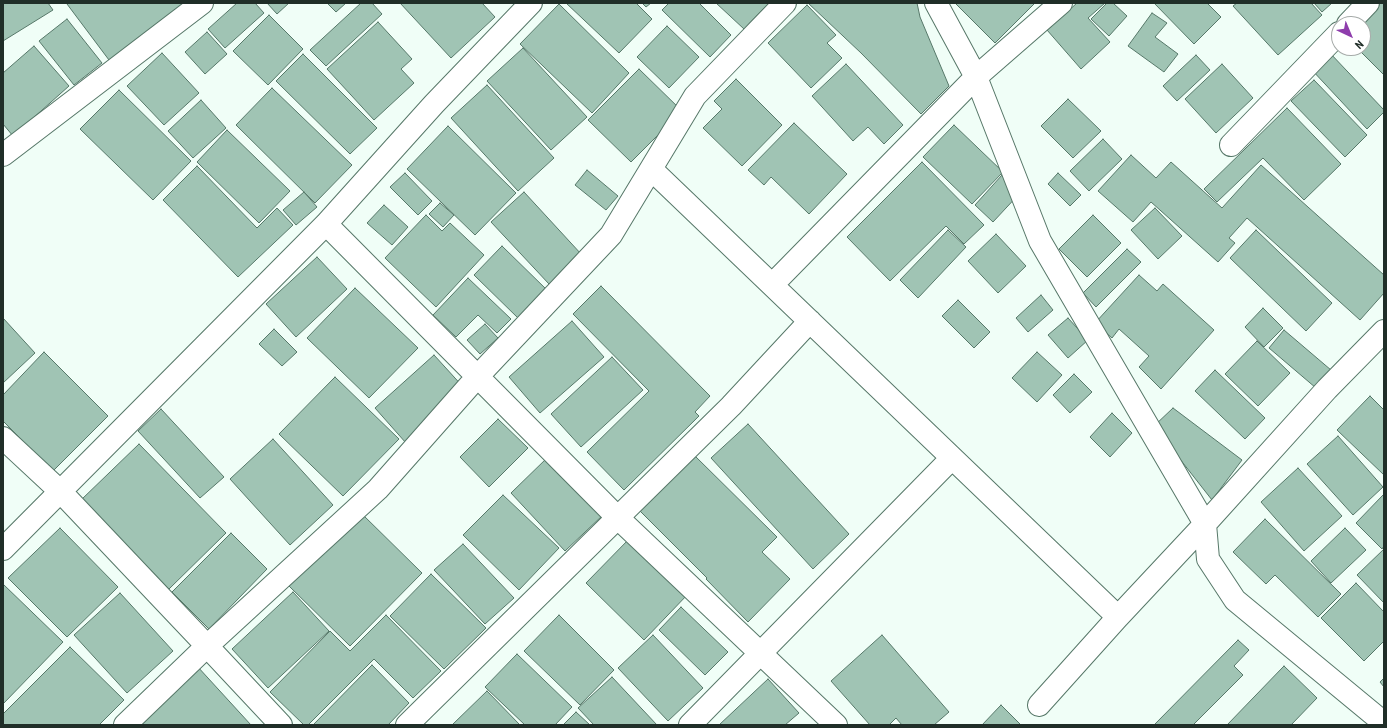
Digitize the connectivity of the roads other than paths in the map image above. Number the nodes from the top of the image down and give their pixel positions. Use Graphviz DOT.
graph roads {
  1 [pos="202,3"];
  2 [pos="531,3"];
  3 [pos="785,3"];
  4 [pos="936,3"];
  5 [pos="1061,3"];
  6 [pos="1368,3"];
  7 [pos="1356,16"];
  8 [pos="1331,41"];
  9 [pos="976,77"];
  10 [pos="1231,145"];
  11 [pos="4,152"];
  12 [pos="651,169"];
  13 [pos="326,224"];
  14 [pos="772,285"];
  15 [pos="810,322"];
  16 [pos="1384,331"];
  17 [pos="478,376"];
  18 [pos="3,438"];
  19 [pos="952,458"];
  20 [pos="61,492"];
  21 [pos="618,518"];
  22 [pos="1205,524"];
  23 [pos="3,549"];
  24 [pos="1118,617"];
  25 [pos="207,646"];
  26 [pos="760,652"];
  27 [pos="1039,705"];
  28 [pos="1384,723"];
  29 [pos="126,725"];
  30 [pos="281,725"];
  31 [pos="407,725"];
  32 [pos="690,725"];
  33 [pos="836,725"];
  1 -- 11 [label="street"];
  2 -- 13 [label="street"];
  3 -- 12 [label="street"];
  4 -- 9 [label="street"];
  5 -- 9 [label="street"];
  6 -- 7 [label="street"];
  8 -- 10 [label="street"];
  9 -- 14 [label="street"];
  9 -- 22 [label="street"];
  12 -- 14 [label="street"];
  12 -- 17 [label="street"];
  13 -- 17 [label="street"];
  13 -- 20 [label="street"];
  14 -- 15 [label="street"];
  15 -- 19 [label="street"];
  15 -- 21 [label="street"];
  16 -- 22 [label="street"];
  17 -- 21 [label="street"];
  17 -- 25 [label="street"];
  18 -- 20 [label="street"];
  19 -- 24 [label="street"];
  19 -- 26 [label="street"];
  20 -- 23 [label="street"];
  20 -- 25 [label="street"];
  21 -- 26 [label="street"];
  21 -- 31 [label="street"];
  22 -- 24 [label="street"];
  22 -- 28 [label="street"];
  24 -- 27 [label="street"];
  25 -- 29 [label="street"];
  25 -- 30 [label="street"];
  26 -- 32 [label="street"];
  26 -- 33 [label="street"];
}
